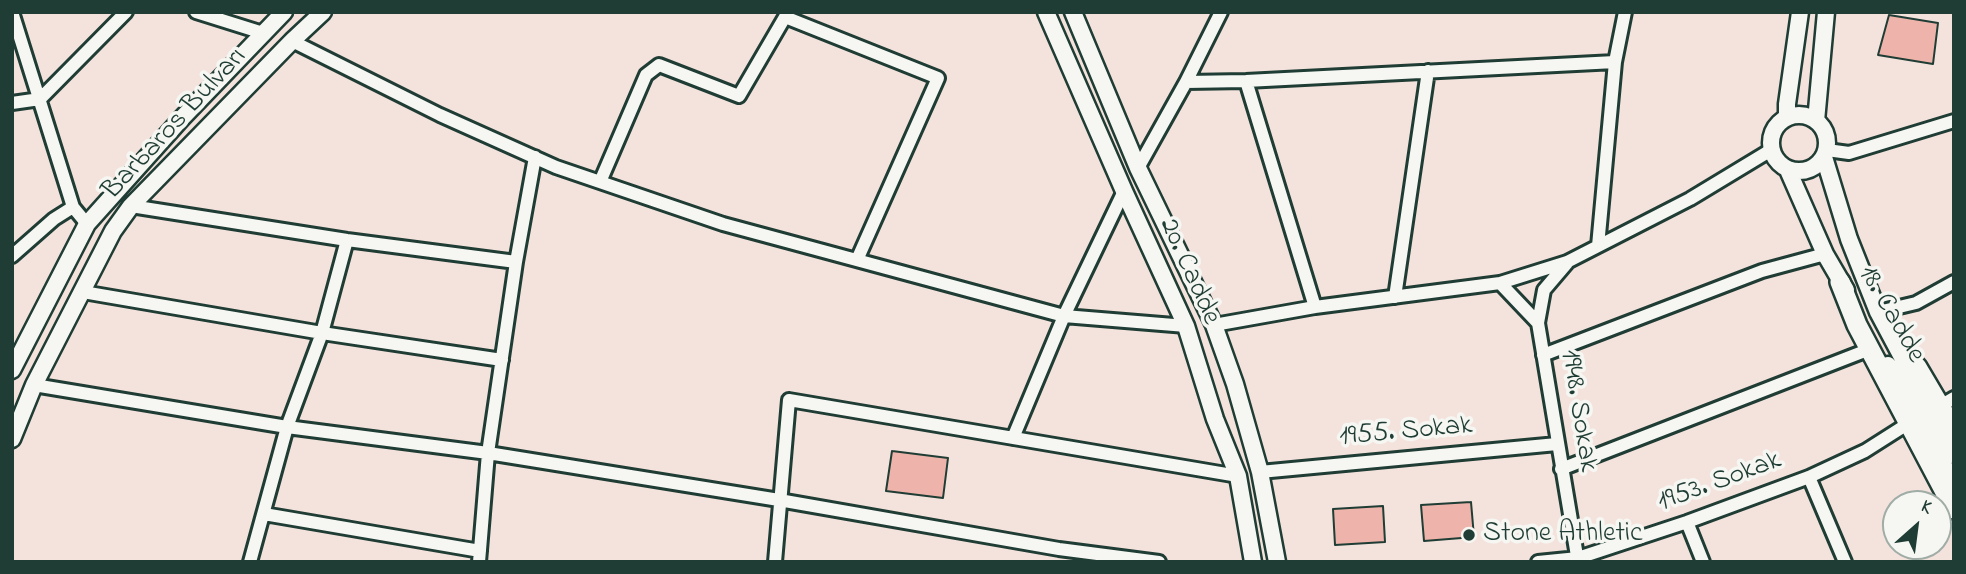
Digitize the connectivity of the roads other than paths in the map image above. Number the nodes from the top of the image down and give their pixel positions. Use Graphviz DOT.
graph roads {
  1 [pos="12,12"];
  2 [pos="126,12"];
  3 [pos="196,12"];
  4 [pos="284,12"];
  5 [pos="323,12"];
  6 [pos="1046,12"];
  7 [pos="1073,12"];
  8 [pos="1221,12"];
  9 [pos="1625,12"];
  10 [pos="1800,12"];
  11 [pos="1826,12"];
  12 [pos="263,33"];
  13 [pos="292,41"];
  14 [pos="1615,62"];
  15 [pos="1428,71"];
  16 [pos="1245,81"];
  17 [pos="1186,82"];
  18 [pos="40,99"];
  19 [pos="12,103"];
  20 [pos="1787,117"];
  21 [pos="1816,121"];
  22 [pos="1954,121"];
  23 [pos="1771,150"];
  24 [pos="1825,153"];
  25 [pos="535,158"];
  26 [pos="1138,168"];
  27 [pos="1788,170"];
  28 [pos="600,182"];
  29 [pos="1124,191"];
  30 [pos="131,206"];
  31 [pos="73,207"];
  32 [pos="87,224"];
  33 [pos="347,240"];
  34 [pos="1598,246"];
  35 [pos="1825,254"];
  36 [pos="12,256"];
  37 [pos="857,260"];
  38 [pos="516,262"];
  39 [pos="1567,262"];
  40 [pos="1840,282"];
  41 [pos="1954,282"];
  42 [pos="1500,283"];
  43 [pos="83,292"];
  44 [pos="1395,297"];
  45 [pos="1315,307"];
  46 [pos="1880,315"];
  47 [pos="1064,316"];
  48 [pos="1538,323"];
  49 [pos="1214,325"];
  50 [pos="1186,326"];
  51 [pos="322,333"];
  52 [pos="1870,349"];
  53 [pos="1543,355"];
  54 [pos="502,359"];
  55 [pos="12,370"];
  56 [pos="34,385"];
  57 [pos="1948,402"];
  58 [pos="1909,423"];
  59 [pos="287,427"];
  60 [pos="1954,427"];
  61 [pos="1013,438"];
  62 [pos="12,439"];
  63 [pos="1557,444"];
  64 [pos="488,453"];
  65 [pos="1954,455"];
  66 [pos="1561,469"];
  67 [pos="1260,472"];
  68 [pos="1238,475"];
  69 [pos="1809,477"];
  70 [pos="1954,484"];
  71 [pos="779,500"];
  72 [pos="1954,509"];
  73 [pos="264,514"];
  74 [pos="1687,522"];
  75 [pos="1058,555"];
  76 [pos="479,556"];
  77 [pos="1578,560"];
  78 [pos="250,562"];
  79 [pos="775,562"];
  80 [pos="1159,562"];
  81 [pos="1253,562"];
  82 [pos="1277,562"];
  83 [pos="1538,562"];
  84 [pos="1703,562"];
  85 [pos="1845,562"];
  1 -- 18 [label="street"];
  2 -- 18 [label="street"];
  3 -- 12 [label="street"];
  4 -- 12 [label="street, Barbaros Bulvarı"];
  5 -- 13 [label="street, Barbaros Bulvarı"];
  6 -- 29 [label="street, 20. Cadde"];
  7 -- 26 [label="street, 20. Cadde"];
  8 -- 17 [label="street"];
  9 -- 14 [label="street"];
  10 -- 20 [label="street"];
  11 -- 21 [label="street, 18. Cadde"];
  12 -- 32 [label="street, Barbaros Bulvarı"];
  13 -- 25 [label="street"];
  13 -- 30 [label="street, Barbaros Bulvarı"];
  14 -- 15 [label="street"];
  14 -- 34 [label="street"];
  15 -- 16 [label="street"];
  15 -- 44 [label="street"];
  16 -- 17 [label="street"];
  16 -- 45 [label="street"];
  17 -- 26 [label="street"];
  18 -- 19 [label="street"];
  18 -- 31 [label="street"];
  20 -- 21 [label="street"];
  20 -- 23 [label="street"];
  21 -- 24 [label="street, 18. Cadde"];
  22 -- 24 [label="street"];
  23 -- 27 [label="street, 18. Cadde"];
  23 -- 34 [label="street"];
  24 -- 27 [label="street"];
  24 -- 46 [label="street, 18. Cadde"];
  25 -- 28 [label="street"];
  25 -- 38 [label="street"];
  26 -- 49 [label="street, 20. Cadde"];
  27 -- 35 [label="street, 18. Cadde"];
  28 -- 37 [label="street"];
  28 -- 37 [label="street"];
  29 -- 47 [label="street"];
  29 -- 50 [label="street, 20. Cadde"];
  30 -- 33 [label="street"];
  30 -- 43 [label="street, Barbaros Bulvarı"];
  31 -- 32 [label="street"];
  31 -- 36 [label="street"];
  32 -- 55 [label="street, Barbaros Bulvarı"];
  33 -- 38 [label="street"];
  33 -- 51 [label="street"];
  34 -- 39 [label="street"];
  35 -- 40 [label="street, 18. Cadde"];
  35 -- 53 [label="street"];
  37 -- 47 [label="street"];
  38 -- 54 [label="street"];
  39 -- 42 [label="street"];
  39 -- 48 [label="street"];
  40 -- 52 [label="main road"];
  40 -- 70 [label="street, 18. Cadde"];
  41 -- 46 [label="street"];
  42 -- 44 [label="street"];
  42 -- 48 [label="street, 1948. Sokak"];
  43 -- 51 [label="street"];
  43 -- 56 [label="street, Barbaros Bulvarı"];
  44 -- 45 [label="street"];
  45 -- 49 [label="street"];
  46 -- 57 [label="street"];
  46 -- 65 [label="street, 18. Cadde"];
  47 -- 50 [label="street"];
  47 -- 61 [label="street"];
  48 -- 53 [label="street, 1948. Sokak"];
  49 -- 67 [label="street, 20. Cadde"];
  50 -- 68 [label="street, 20. Cadde"];
  51 -- 54 [label="street"];
  51 -- 59 [label="street"];
  52 -- 58 [label="main road"];
  52 -- 66 [label="street"];
  53 -- 63 [label="street, 1948. Sokak"];
  54 -- 64 [label="street"];
  56 -- 59 [label="street"];
  56 -- 62 [label="street, Barbaros Bulvarı"];
  57 -- 60 [label="street"];
  58 -- 69 [label="street, 1953. Sokak"];
  58 -- 72 [label="main road"];
  59 -- 64 [label="street"];
  59 -- 73 [label="street"];
  61 -- 68 [label="street"];
  61 -- 71 [label="street"];
  63 -- 66 [label="street, 1948. Sokak"];
  63 -- 67 [label="street, 1955. Sokak"];
  64 -- 71 [label="street"];
  64 -- 76 [label="street"];
  66 -- 77 [label="street, 1948. Sokak"];
  67 -- 82 [label="street, 20. Cadde"];
  68 -- 81 [label="street, 20. Cadde"];
  69 -- 74 [label="street, 1953. Sokak"];
  69 -- 85 [label="street"];
  71 -- 75 [label="street"];
  71 -- 79 [label="street"];
  73 -- 76 [label="street"];
  73 -- 78 [label="street"];
  74 -- 77 [label="street, 1953. Sokak"];
  74 -- 84 [label="street"];
  75 -- 80 [label="street"];
  77 -- 83 [label="street, 1953. Sokak"];
}
